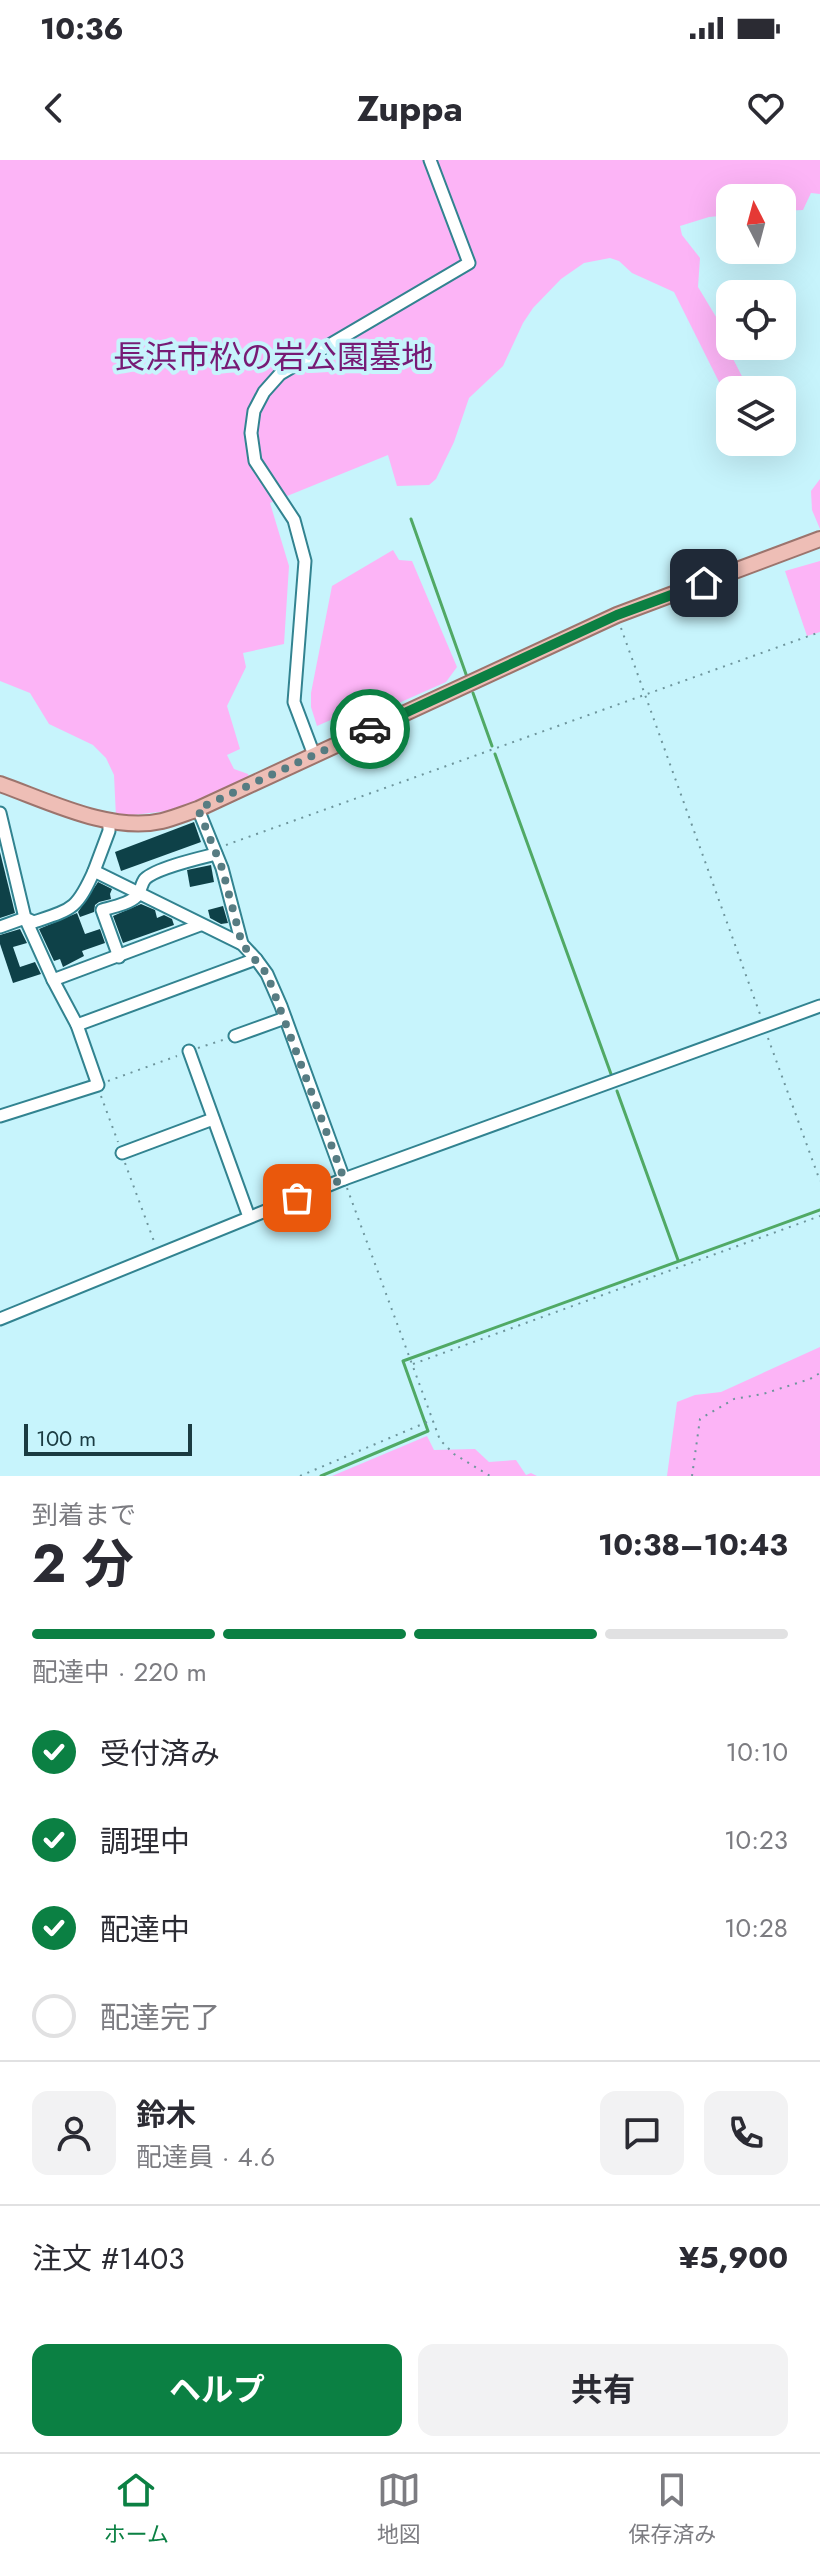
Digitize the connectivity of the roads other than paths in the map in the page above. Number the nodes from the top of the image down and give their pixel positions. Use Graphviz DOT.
graph roads {
  1 [pos="430,160"];
  2 [pos="820,539"];
  3 [pos="314,755"];
  4 [pos="0,784"];
  5 [pos="198,809"];
  6 [pos="0,813"];
  7 [pos="109,822"];
  8 [pos="215,852"];
  9 [pos="94,871"];
  10 [pos="139,894"];
  11 [pos="25,918"];
  12 [pos="200,925"];
  13 [pos="0,927"];
  14 [pos="242,944"];
  15 [pos="119,957"];
  16 [pos="256,959"];
  17 [pos="53,980"];
  18 [pos="820,1006"];
  19 [pos="285,1018"];
  20 [pos="77,1025"];
  21 [pos="235,1036"];
  22 [pos="189,1051"];
  23 [pos="0,1116"];
  24 [pos="213,1119"];
  25 [pos="122,1153"];
  26 [pos="344,1179"];
  27 [pos="249,1217"];
  28 [pos="0,1319"];
  1 -- 3 [label="street"];
  2 -- 3 [label="main road"];
  3 -- 5 [label="main road"];
  4 -- 7 [label="main road"];
  5 -- 7 [label="main road"];
  5 -- 8 [label="street"];
  6 -- 11 [label="street"];
  7 -- 9 [label="street"];
  8 -- 10 [label="street"];
  8 -- 14 [label="street"];
  9 -- 10 [label="street"];
  9 -- 11 [label="street"];
  10 -- 12 [label="street"];
  10 -- 15 [label="street"];
  11 -- 13 [label="street"];
  11 -- 17 [label="street"];
  12 -- 14 [label="street"];
  12 -- 15 [label="street"];
  14 -- 16 [label="street"];
  15 -- 17 [label="street"];
  16 -- 19 [label="street"];
  16 -- 20 [label="street"];
  17 -- 20 [label="street"];
  18 -- 26 [label="street"];
  19 -- 21 [label="street"];
  19 -- 26 [label="street"];
  20 -- 23 [label="street"];
  22 -- 24 [label="street"];
  24 -- 25 [label="street"];
  24 -- 27 [label="street"];
  26 -- 27 [label="street"];
  27 -- 28 [label="street"];
}
